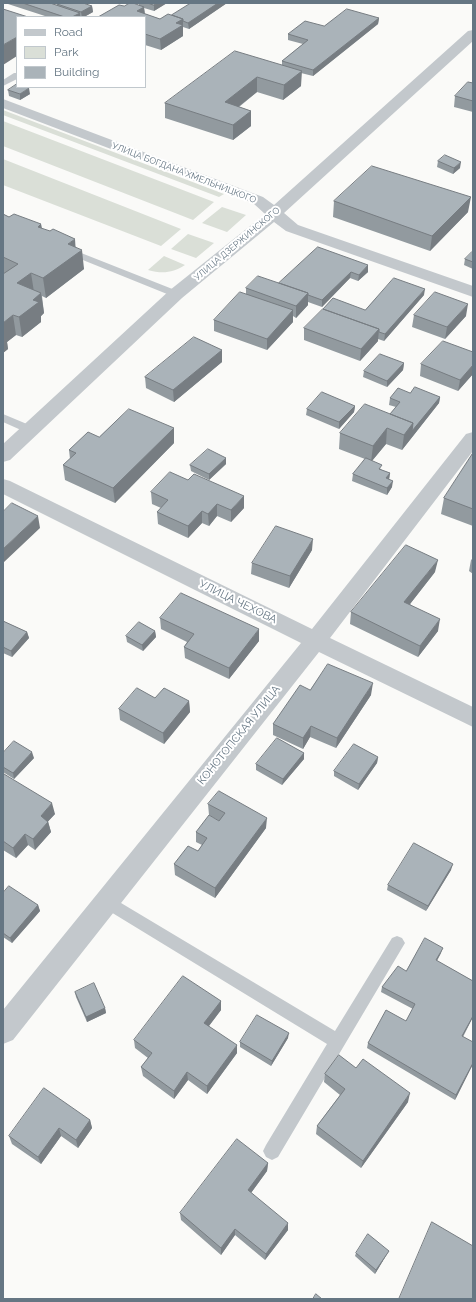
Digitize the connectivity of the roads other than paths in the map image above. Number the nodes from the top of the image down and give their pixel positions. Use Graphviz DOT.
graph roads {
  1 [pos="473,34"];
  2 [pos="16,76"];
  3 [pos="3,84"];
  4 [pos="3,103"];
  5 [pos="274,214"];
  6 [pos="54,245"];
  7 [pos="473,292"];
  8 [pos="176,294"];
  9 [pos="3,418"];
  10 [pos="30,430"];
  11 [pos="473,438"];
  12 [pos="3,455"];
  13 [pos="3,486"];
  14 [pos="315,641"];
  15 [pos="473,718"];
  16 [pos="106,901"];
  17 [pos="397,943"];
  18 [pos="3,1030"];
  19 [pos="338,1042"];
  20 [pos="272,1152"];
  1 -- 5 [label="street, УЛИЦА ДЗЕРЖИНСКОГО"];
  2 -- 3 [label="lane"];
  4 -- 5 [label="street, УЛИЦА БОГДАНА ХМЕЛЬНИЦКОГО"];
  5 -- 7 [label="street, УЛИЦА БОГДАНА ХМЕЛЬНИЦКОГО"];
  5 -- 8 [label="street, УЛИЦА ДЗЕРЖИНСКОГО"];
  6 -- 8 [label="lane"];
  8 -- 10 [label="street, УЛИЦА ДЗЕРЖИНСКОГО"];
  9 -- 10 [label="lane"];
  10 -- 12 [label="street, УЛИЦА ДЗЕРЖИНСКОГО"];
  11 -- 14 [label="street, КОНОТОПСКАЯ УЛИЦА"];
  13 -- 14 [label="street, УЛИЦА ЧЕХОВА"];
  14 -- 15 [label="street, УЛИЦА ЧЕХОВА"];
  14 -- 16 [label="street, КОНОТОПСКАЯ УЛИЦА"];
  16 -- 18 [label="street, КОНОТОПСКАЯ УЛИЦА"];
  16 -- 19 [label="lane"];
  17 -- 19 [label="lane"];
  19 -- 20 [label="lane"];
}
